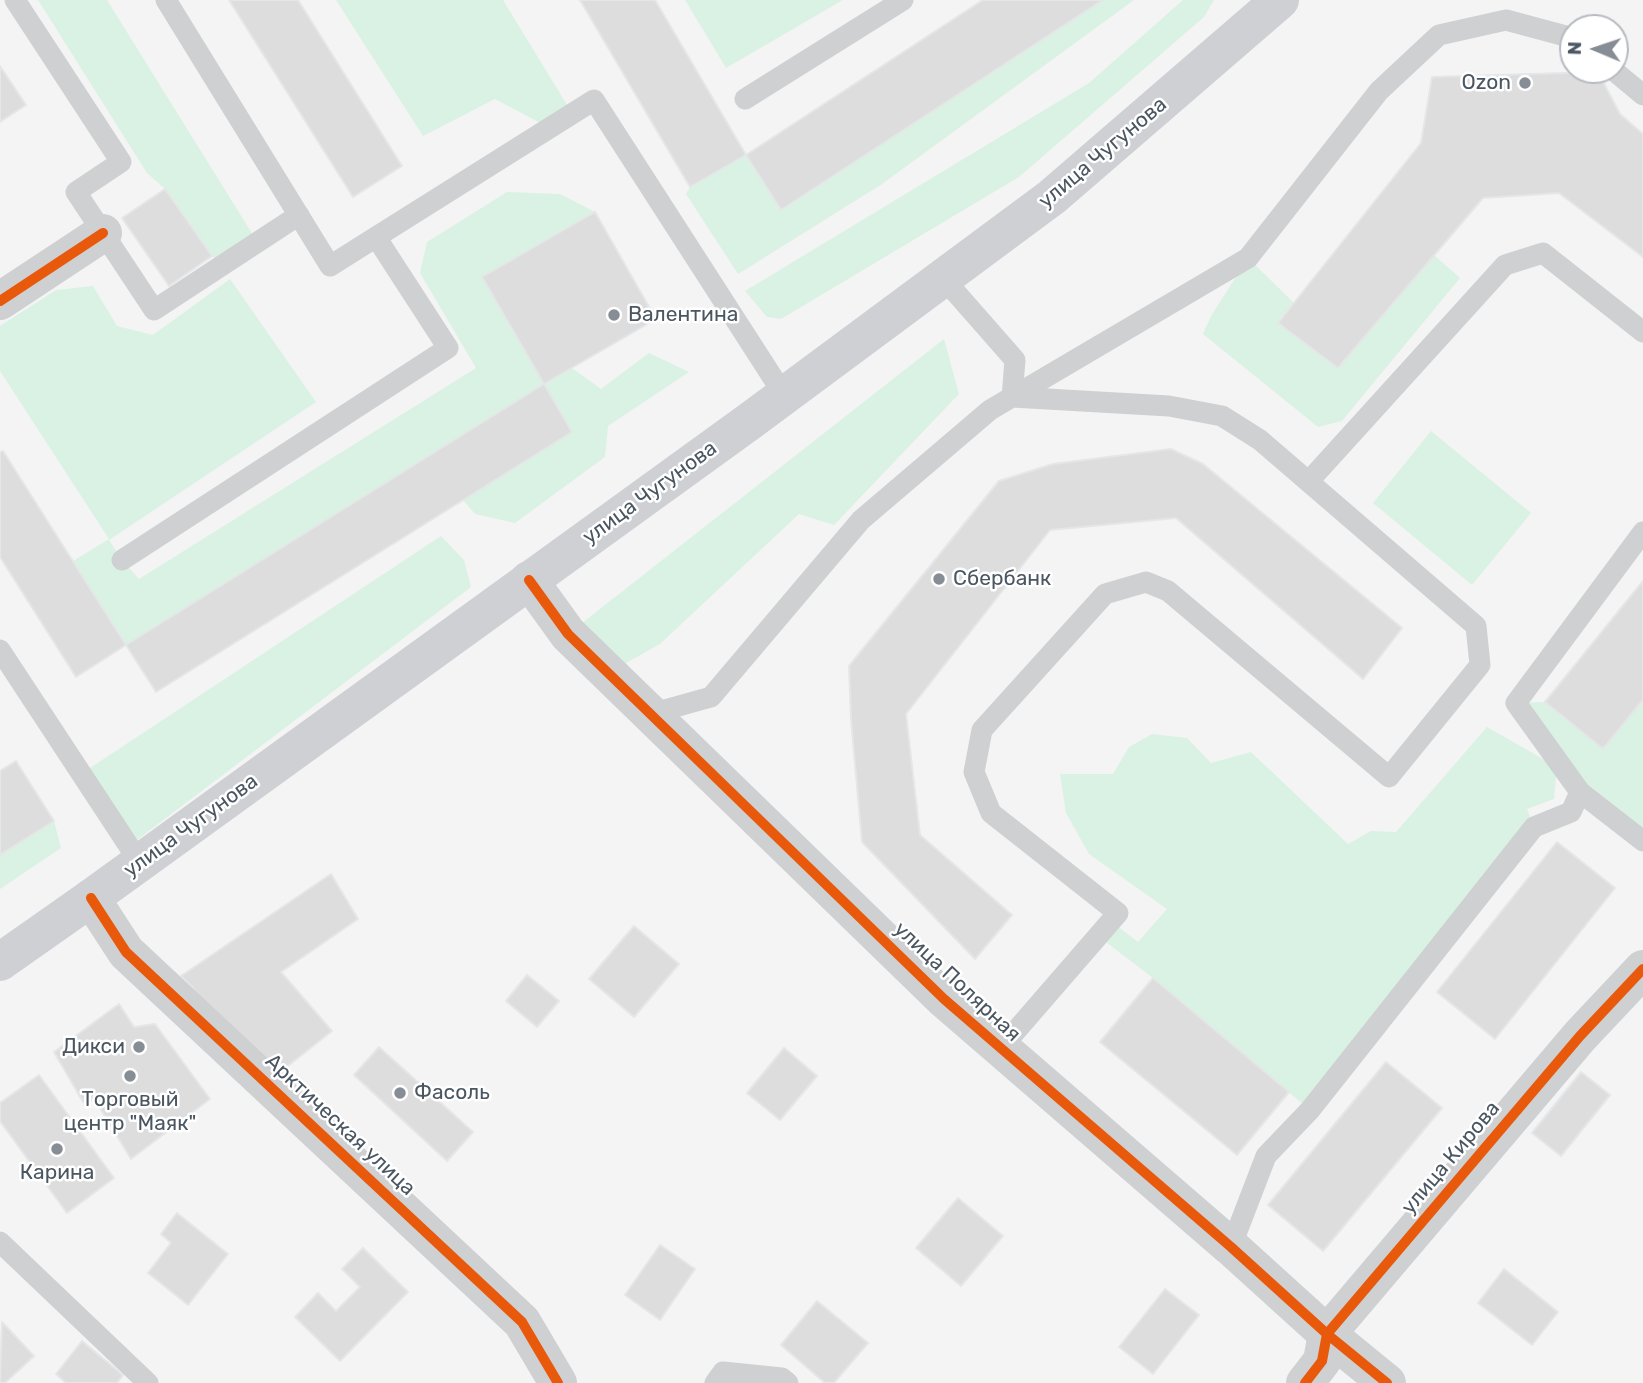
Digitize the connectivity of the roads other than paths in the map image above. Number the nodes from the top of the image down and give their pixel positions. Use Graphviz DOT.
graph roads {
  1 [pos="15,0"];
  2 [pos="166,0"];
  3 [pos="903,0"];
  4 [pos="1280,0"];
  5 [pos="1559,34"];
  6 [pos="1629,83"];
  7 [pos="1643,94"];
  8 [pos="745,99"];
  9 [pos="299,215"];
  10 [pos="103,233"];
  11 [pos="376,237"];
  12 [pos="943,278"];
  13 [pos="0,301"];
  14 [pos="1643,332"];
  15 [pos="784,395"];
  16 [pos="1012,397"];
  17 [pos="1309,481"];
  18 [pos="1643,532"];
  19 [pos="122,560"];
  20 [pos="529,580"];
  21 [pos="0,650"];
  22 [pos="7,676"];
  23 [pos="650,714"];
  24 [pos="1580,792"];
  25 [pos="1643,841"];
  26 [pos="139,863"];
  27 [pos="92,898"];
  28 [pos="0,962"];
  29 [pos="1643,969"];
  30 [pos="1001,1048"];
  31 [pos="0,1242"];
  32 [pos="1231,1247"];
  33 [pos="1327,1334"];
  34 [pos="148,1383"];
  35 [pos="558,1383"];
  36 [pos="715,1383"];
  37 [pos="788,1383"];
  38 [pos="1305,1383"];
  39 [pos="1387,1383"];
  1 -- 10 [label="lane"];
  2 -- 9 [label="lane"];
  3 -- 8 [label="lane"];
  4 -- 12 [label="main road, улица Чугунова"];
  5 -- 16 [label="lane"];
  6 -- 7 [label="lane"];
  9 -- 10 [label="lane"];
  9 -- 11 [label="lane"];
  10 -- 13 [label="street"];
  11 -- 15 [label="lane"];
  11 -- 19 [label="lane"];
  12 -- 15 [label="main road, улица Чугунова"];
  12 -- 16 [label="lane"];
  14 -- 17 [label="lane"];
  15 -- 20 [label="main road, улица Чугунова"];
  16 -- 17 [label="lane"];
  16 -- 23 [label="lane"];
  17 -- 30 [label="lane"];
  18 -- 24 [label="lane"];
  20 -- 23 [label="street, улица Полярная"];
  20 -- 26 [label="main road, улица Чугунова"];
  21 -- 22 [label="lane"];
  22 -- 26 [label="lane"];
  23 -- 30 [label="street, улица Полярная"];
  24 -- 25 [label="lane"];
  24 -- 32 [label="lane"];
  26 -- 27 [label="main road, улица Чугунова"];
  27 -- 28 [label="main road, улица Чугунова"];
  27 -- 35 [label="street, Арктическая улица"];
  29 -- 33 [label="street, улица Кирова"];
  30 -- 32 [label="street, улица Полярная"];
  31 -- 34 [label="lane"];
  32 -- 33 [label="street, улица Полярная"];
  33 -- 38 [label="street, улица Кирова"];
  33 -- 39 [label="street, улица Полярная"];
  36 -- 37 [label="lane"];
}
